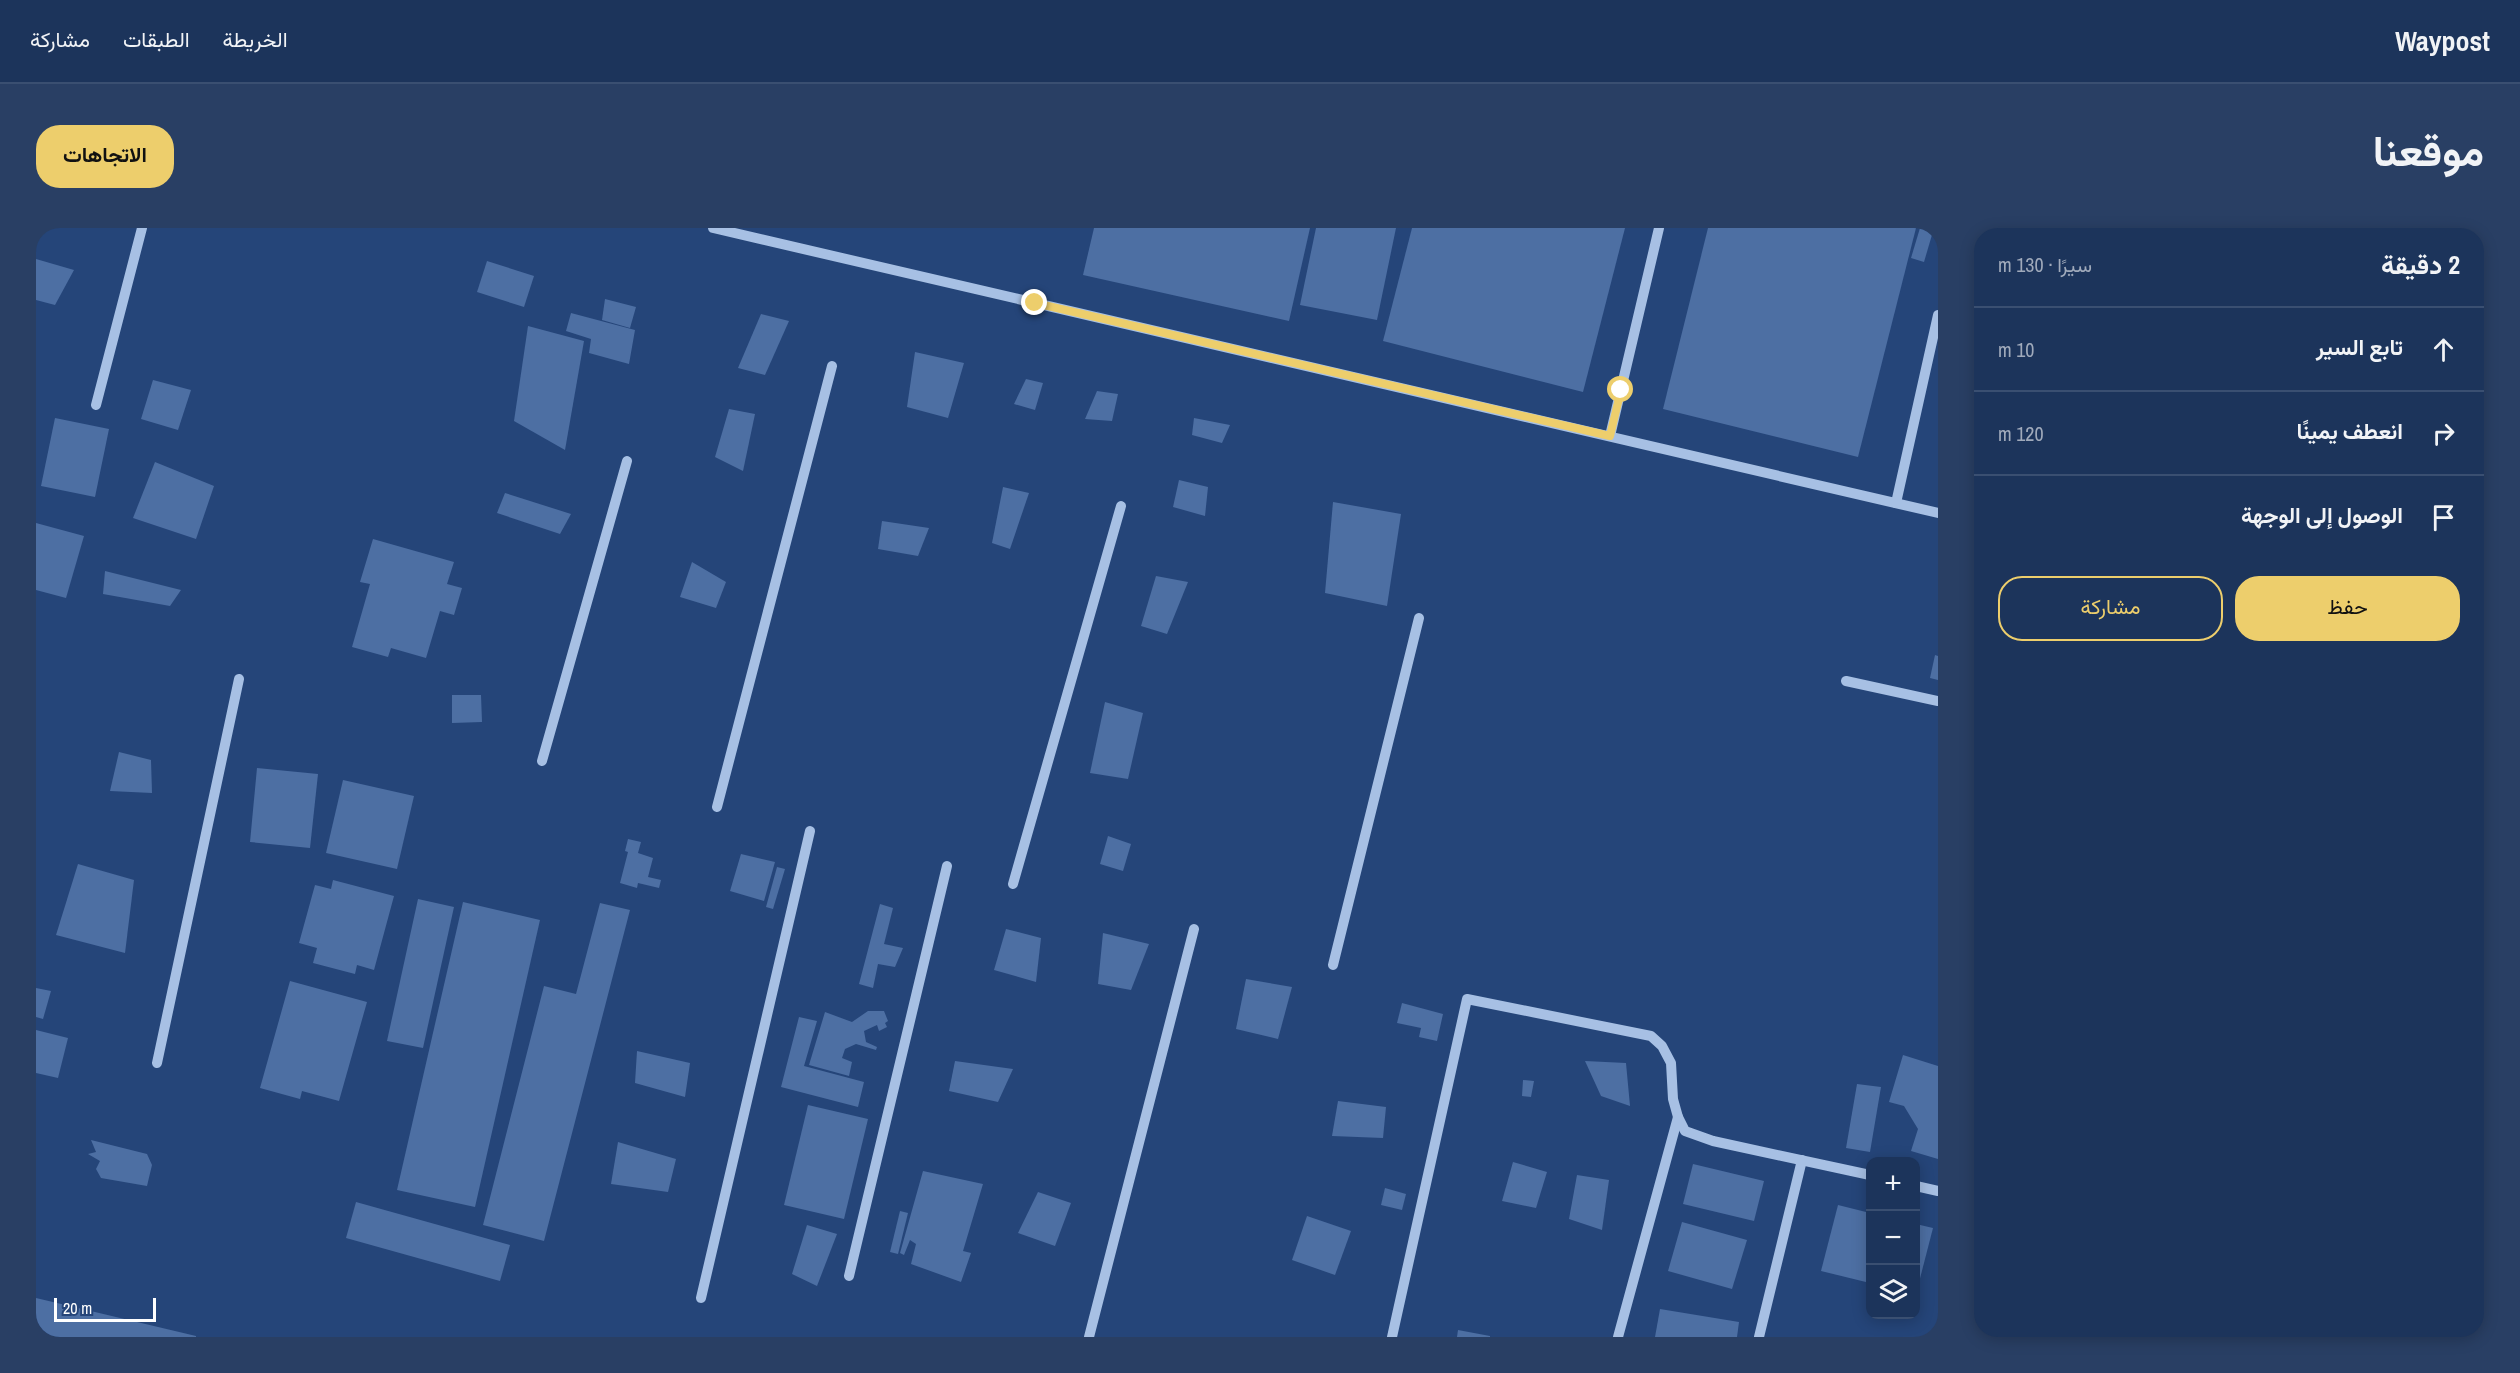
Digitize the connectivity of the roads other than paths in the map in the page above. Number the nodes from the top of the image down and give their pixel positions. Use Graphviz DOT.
graph roads {
  1 [pos="142,228"];
  2 [pos="713,228"];
  3 [pos="1659,228"];
  4 [pos="1938,315"];
  5 [pos="832,366"];
  6 [pos="96,405"];
  7 [pos="1610,436"];
  8 [pos="627,461"];
  9 [pos="1896,503"];
  10 [pos="1121,506"];
  11 [pos="1938,513"];
  12 [pos="1419,618"];
  13 [pos="239,679"];
  14 [pos="1846,681"];
  15 [pos="1938,701"];
  16 [pos="542,761"];
  17 [pos="717,807"];
  18 [pos="810,831"];
  19 [pos="947,866"];
  20 [pos="1013,884"];
  21 [pos="1194,929"];
  22 [pos="1334,965"];
  23 [pos="157,1063"];
  24 [pos="1677,1117"];
  25 [pos="1802,1160"];
  26 [pos="1866,1175"];
  27 [pos="1920,1187"];
  28 [pos="1938,1191"];
  29 [pos="849,1276"];
  30 [pos="701,1298"];
  31 [pos="1089,1337"];
  32 [pos="1392,1337"];
  33 [pos="1618,1337"];
  34 [pos="1759,1337"];
  1 -- 6 [label="street"];
  2 -- 7 [label="street"];
  3 -- 7 [label="street"];
  4 -- 9 [label="street"];
  5 -- 17 [label="street"];
  7 -- 9 [label="street"];
  8 -- 16 [label="street"];
  9 -- 11 [label="street"];
  10 -- 20 [label="street"];
  12 -- 22 [label="street"];
  13 -- 23 [label="street"];
  14 -- 15 [label="street"];
  18 -- 30 [label="street"];
  19 -- 29 [label="street"];
  21 -- 31 [label="street"];
  24 -- 25 [label="street"];
  24 -- 32 [label="street"];
  24 -- 33 [label="street"];
  25 -- 26 [label="street"];
  25 -- 34 [label="street"];
  27 -- 28 [label="street"];
}
